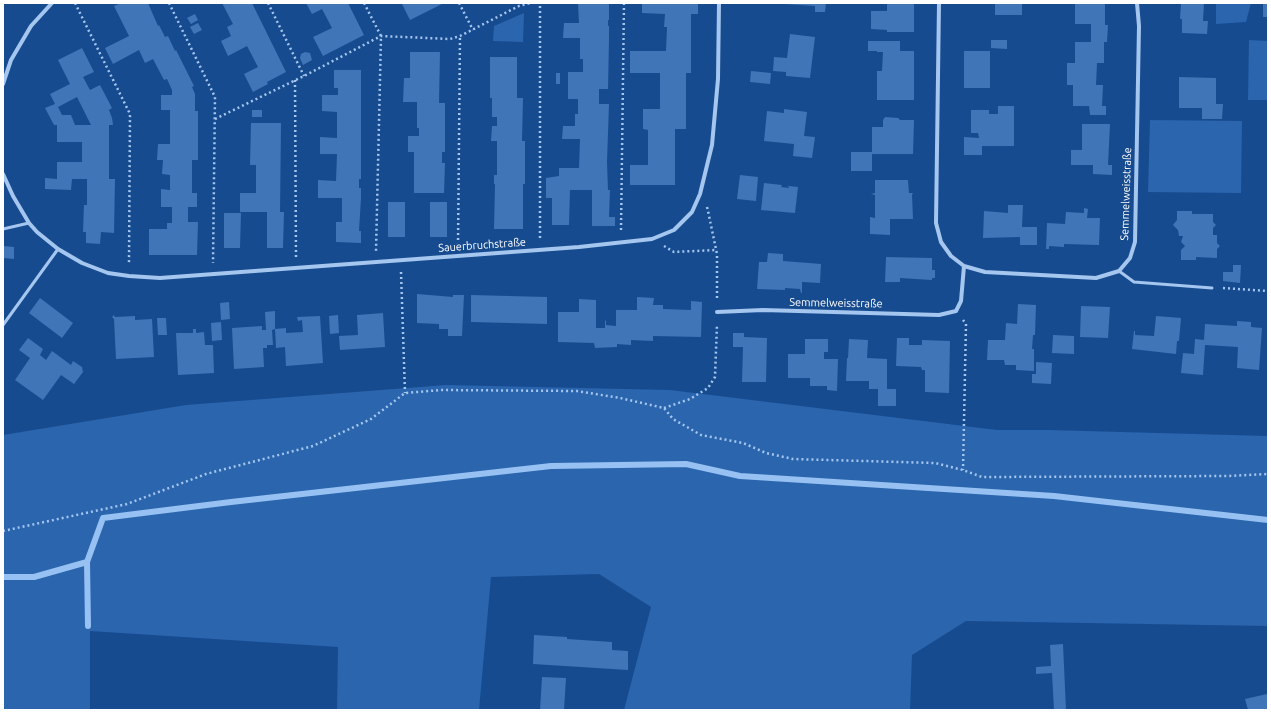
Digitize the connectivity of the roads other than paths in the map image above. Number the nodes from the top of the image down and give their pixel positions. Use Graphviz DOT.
graph roads {
  1 [pos="51,3"];
  2 [pos="718,3"];
  3 [pos="939,3"];
  4 [pos="1138,3"];
  5 [pos="3,84"];
  6 [pos="3,174"];
  7 [pos="29,223"];
  8 [pos="3,229"];
  9 [pos="58,249"];
  10 [pos="964,266"];
  11 [pos="1120,271"];
  12 [pos="1212,288"];
  13 [pos="717,312"];
  14 [pos="3,325"];
  1 -- 5 [label="street"];
  2 -- 9 [label="street, Sauerbruchstraße"];
  3 -- 10 [label="street"];
  4 -- 11 [label="street, Semmelweisstraße"];
  6 -- 7 [label="street, Sauerbruchstraße"];
  7 -- 8 [label="lane"];
  7 -- 9 [label="street, Sauerbruchstraße"];
  9 -- 14 [label="lane"];
  10 -- 11 [label="street"];
  10 -- 13 [label="street, Semmelweisstraße"];
  11 -- 12 [label="lane"];
}
